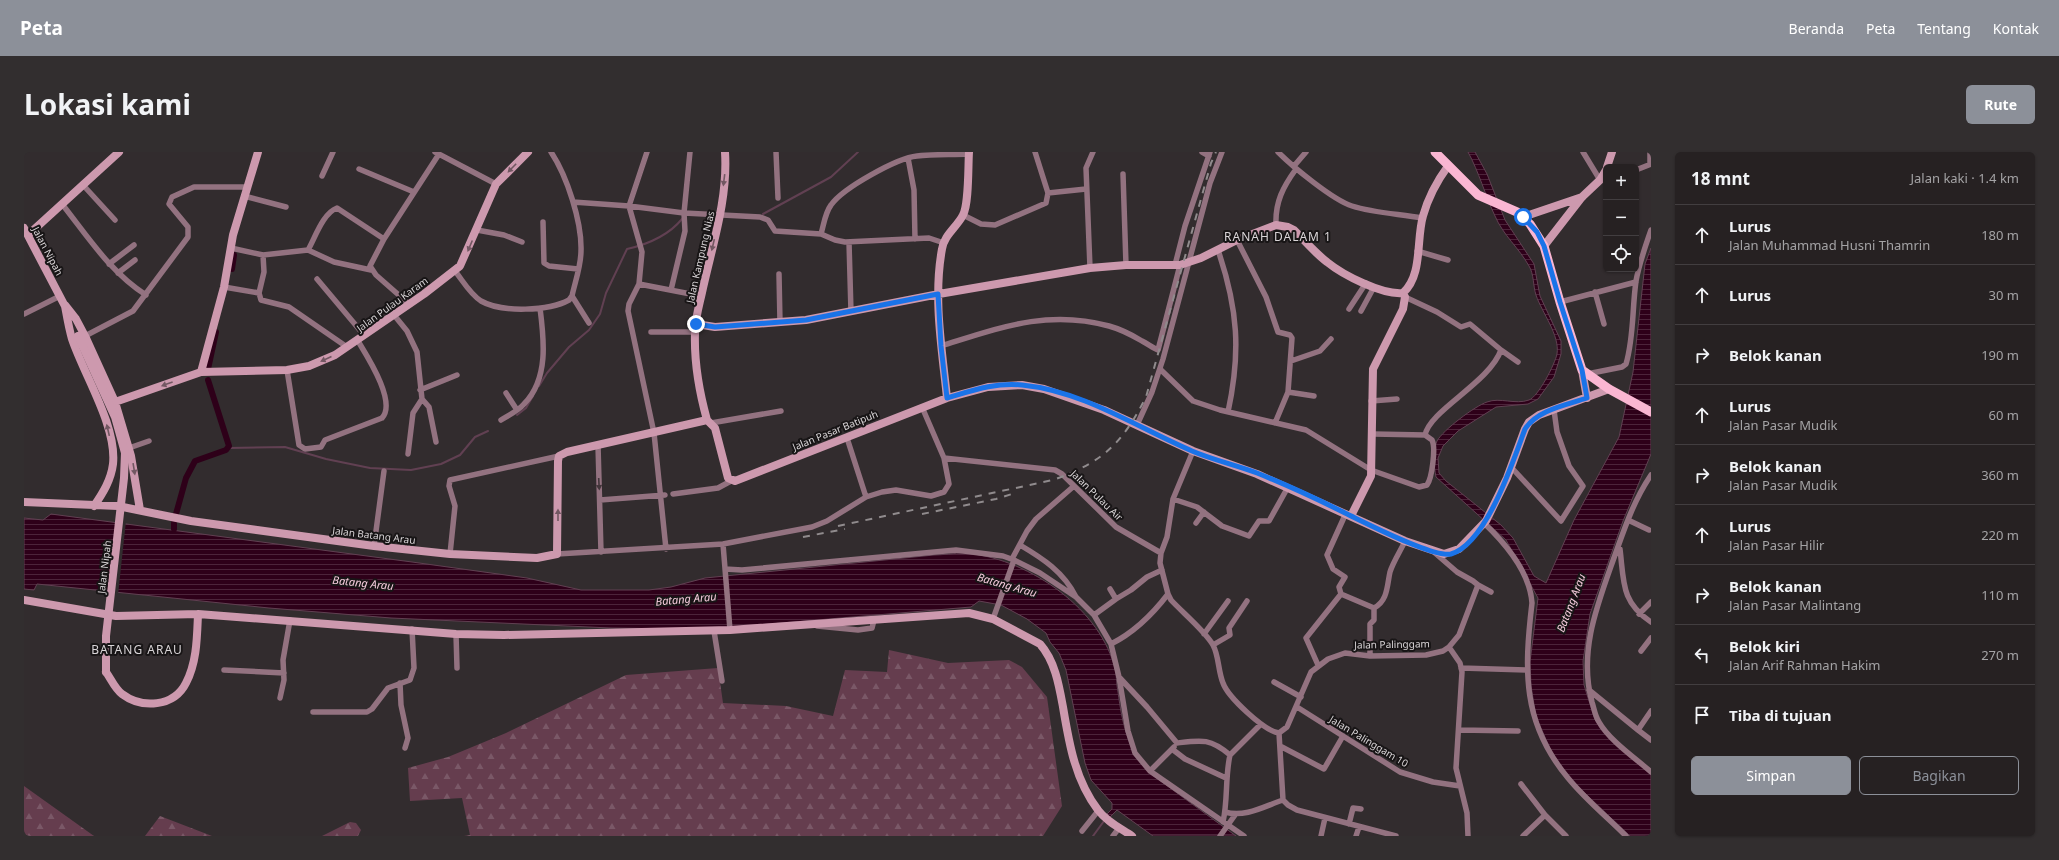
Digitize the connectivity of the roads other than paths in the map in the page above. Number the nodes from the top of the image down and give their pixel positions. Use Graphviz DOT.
graph roads {
  1 [pos="119,152"];
  2 [pos="258,152"];
  3 [pos="333,152"];
  4 [pos="528,152"];
  5 [pos="551,152"];
  6 [pos="647,152"];
  7 [pos="690,152"];
  8 [pos="725,152"];
  9 [pos="776,152"];
  10 [pos="1035,152"];
  11 [pos="1202,152"];
  12 [pos="1222,152"];
  13 [pos="1278,152"];
  14 [pos="1306,152"];
  15 [pos="1435,152"];
  16 [pos="1583,152"];
  17 [pos="1612,152"];
  18 [pos="1650,152"];
  19 [pos="437,153"];
  20 [pos="969,153"];
  21 [pos="1092,153"];
  22 [pos="916,154"];
  23 [pos="1209,154"];
  24 [pos="448,155"];
  25 [pos="908,158"];
  26 [pos="1608,164"];
  27 [pos="1651,164"];
  28 [pos="1448,166"];
  29 [pos="1295,167"];
  30 [pos="359,169"];
  31 [pos="1639,169"];
  32 [pos="1603,173"];
  33 [pos="1123,174"];
  34 [pos="1603,175"];
  35 [pos="322,176"];
  36 [pos="496,184"];
  37 [pos="83,185"];
  38 [pos="247,187"];
  39 [pos="1086,189"];
  40 [pos="414,192"];
  41 [pos="1048,193"];
  42 [pos="244,196"];
  43 [pos="1582,197"];
  44 [pos="778,198"];
  45 [pos="573,202"];
  46 [pos="62,204"];
  47 [pos="286,206"];
  48 [pos="629,206"];
  49 [pos="684,213"];
  50 [pos="719,214"];
  51 [pos="963,215"];
  52 [pos="1520,215"];
  53 [pos="1422,218"];
  54 [pos="115,220"];
  55 [pos="543,222"];
  56 [pos="1276,226"];
  57 [pos="477,230"];
  58 [pos="1651,230"];
  59 [pos="26,231"];
  60 [pos="821,234"];
  61 [pos="384,239"];
  62 [pos="915,239"];
  63 [pos="1237,240"];
  64 [pos="522,242"];
  65 [pos="849,242"];
  66 [pos="944,243"];
  67 [pos="134,245"];
  68 [pos="1544,246"];
  69 [pos="232,248"];
  70 [pos="308,250"];
  71 [pos="1218,250"];
  72 [pos="1418,251"];
  73 [pos="263,255"];
  74 [pos="135,260"];
  75 [pos="1448,260"];
  76 [pos="109,264"];
  77 [pos="1126,265"];
  78 [pos="1181,265"];
  79 [pos="1090,268"];
  80 [pos="578,269"];
  81 [pos="371,270"];
  82 [pos="455,271"];
  83 [pos="118,273"];
  84 [pos="779,274"];
  85 [pos="317,278"];
  86 [pos="1636,282"];
  87 [pos="1366,283"];
  88 [pos="639,284"];
  89 [pos="224,287"];
  90 [pos="1374,287"];
  91 [pos="671,290"];
  92 [pos="1595,292"];
  93 [pos="259,293"];
  94 [pos="938,294"];
  95 [pos="146,295"];
  96 [pos="1404,295"];
  97 [pos="60,296"];
  98 [pos="572,296"];
  99 [pos="701,296"];
  100 [pos="1560,302"];
  101 [pos="409,304"];
  102 [pos="65,305"];
  103 [pos="540,308"];
  104 [pos="1349,310"];
  105 [pos="1361,311"];
  106 [pos="851,312"];
  107 [pos="24,314"];
  108 [pos="394,315"];
  109 [pos="589,323"];
  110 [pos="780,323"];
  111 [pos="1604,324"];
  112 [pos="695,328"];
  113 [pos="652,332"];
  114 [pos="82,336"];
  115 [pos="361,338"];
  116 [pos="1331,339"];
  117 [pos="941,346"];
  118 [pos="347,347"];
  119 [pos="1501,350"];
  120 [pos="1290,362"];
  121 [pos="1518,362"];
  122 [pos="1160,369"];
  123 [pos="287,370"];
  124 [pos="201,372"];
  125 [pos="1585,372"];
  126 [pos="457,375"];
  127 [pos="1609,389"];
  128 [pos="420,390"];
  129 [pos="1288,392"];
  130 [pos="506,393"];
  131 [pos="1314,396"];
  132 [pos="947,398"];
  133 [pos="1587,398"];
  134 [pos="422,399"];
  135 [pos="1397,399"];
  136 [pos="1371,401"];
  137 [pos="115,402"];
  138 [pos="922,407"];
  139 [pos="517,410"];
  140 [pos="1554,410"];
  141 [pos="781,411"];
  142 [pos="1228,412"];
  143 [pos="1651,412"];
  144 [pos="501,420"];
  145 [pos="709,421"];
  146 [pos="1276,423"];
  147 [pos="1137,425"];
  148 [pos="654,433"];
  149 [pos="1373,434"];
  150 [pos="1425,435"];
  151 [pos="847,438"];
  152 [pos="148,441"];
  153 [pos="436,442"];
  154 [pos="598,445"];
  155 [pos="129,448"];
  156 [pos="1193,451"];
  157 [pos="408,454"];
  158 [pos="559,456"];
  159 [pos="944,458"];
  160 [pos="1511,467"];
  161 [pos="1371,470"];
  162 [pos="384,472"];
  163 [pos="1651,476"];
  164 [pos="731,481"];
  165 [pos="1074,486"];
  166 [pos="1288,487"];
  167 [pos="674,494"];
  168 [pos="663,495"];
  169 [pos="866,498"];
  170 [pos="1173,499"];
  171 [pos="600,500"];
  172 [pos="24,502"];
  173 [pos="94,506"];
  174 [pos="140,510"];
  175 [pos="1204,512"];
  176 [pos="1349,514"];
  177 [pos="1628,520"];
  178 [pos="1196,522"];
  179 [pos="1485,522"];
  180 [pos="1649,530"];
  181 [pos="1405,541"];
  182 [pos="723,544"];
  183 [pos="1020,545"];
  184 [pos="374,546"];
  185 [pos="1618,547"];
  186 [pos="666,549"];
  187 [pos="601,552"];
  188 [pos="1160,553"];
  189 [pos="1435,553"];
  190 [pos="450,554"];
  191 [pos="557,554"];
  192 [pos="1013,561"];
  193 [pos="726,570"];
  194 [pos="1162,570"];
  195 [pos="1478,585"];
  196 [pos="1110,589"];
  197 [pos="1491,592"];
  198 [pos="1168,594"];
  199 [pos="1341,594"];
  200 [pos="1076,597"];
  201 [pos="1116,599"];
  202 [pos="24,600"];
  203 [pos="1228,601"];
  204 [pos="1247,601"];
  205 [pos="1651,602"];
  206 [pos="1374,608"];
  207 [pos="198,614"];
  208 [pos="1639,614"];
  209 [pos="1094,615"];
  210 [pos="993,618"];
  211 [pos="290,620"];
  212 [pos="1651,622"];
  213 [pos="412,629"];
  214 [pos="730,629"];
  215 [pos="714,631"];
  216 [pos="456,634"];
  217 [pos="1204,634"];
  218 [pos="1651,638"];
  219 [pos="1111,644"];
  220 [pos="1213,645"];
  221 [pos="1450,647"];
  222 [pos="1641,651"];
  223 [pos="1370,656"];
  224 [pos="1318,665"];
  225 [pos="456,668"];
  226 [pos="1461,668"];
  227 [pos="224,670"];
  228 [pos="1526,670"];
  229 [pos="284,673"];
  230 [pos="1119,677"];
  231 [pos="722,681"];
  232 [pos="1274,682"];
  233 [pos="400,683"];
  234 [pos="1589,690"];
  235 [pos="1301,697"];
  236 [pos="280,698"];
  237 [pos="1297,707"];
  238 [pos="1651,711"];
  239 [pos="313,712"];
  240 [pos="1261,724"];
  241 [pos="1459,730"];
  242 [pos="1638,730"];
  243 [pos="1518,731"];
  244 [pos="1279,733"];
  245 [pos="1343,736"];
  246 [pos="1651,740"];
  247 [pos="1176,743"];
  248 [pos="1280,746"];
  249 [pos="405,748"];
  250 [pos="1172,749"];
  251 [pos="1230,755"];
  252 [pos="1150,771"];
  253 [pos="1651,772"];
  254 [pos="1226,778"];
  255 [pos="1521,784"];
  256 [pos="1460,786"];
  257 [pos="1283,800"];
  258 [pos="1361,809"];
  259 [pos="1100,812"];
  260 [pos="1225,812"];
  261 [pos="1234,815"];
  262 [pos="1545,815"];
  263 [pos="1325,818"];
  264 [pos="1349,824"];
  265 [pos="1226,825"];
  266 [pos="1359,827"];
  267 [pos="1119,828"];
  268 [pos="1082,831"];
  269 [pos="1113,836"];
  270 [pos="1132,836"];
  271 [pos="1220,836"];
  272 [pos="1244,836"];
  273 [pos="1321,836"];
  274 [pos="1356,836"];
  275 [pos="1396,836"];
  276 [pos="1468,836"];
  277 [pos="1523,836"];
  278 [pos="1566,836"];
  279 [pos="1626,836"];
  1 -- 37 [label="street"];
  2 -- 38 [label="street"];
  3 -- 35 [label="street"];
  4 -- 36 [label="street, Jalan Pulau Karam, one-way"];
  5 -- 45 [label="street"];
  6 -- 48 [label="street"];
  7 -- 49 [label="street"];
  8 -- 50 [label="street, Jalan Kampung Nias, one-way"];
  9 -- 44 [label="street"];
  10 -- 41 [label="street"];
  11 -- 23 [label="street"];
  12 -- 78 [label="street"];
  13 -- 29 [label="street"];
  14 -- 29 [label="street"];
  15 -- 28 [label="main road"];
  16 -- 32 [label="street"];
  17 -- 26 [label="street"];
  18 -- 27 [label="street"];
  19 -- 24 [label="street"];
  19 -- 40 [label="street"];
  20 -- 22 [label="street"];
  20 -- 51 [label="street"];
  21 -- 39 [label="street"];
  22 -- 25 [label="street"];
  23 -- 78 [label="street"];
  24 -- 36 [label="street"];
  25 -- 60 [label="street"];
  25 -- 62 [label="street"];
  27 -- 31 [label="street"];
  28 -- 52 [label="main road"];
  28 -- 53 [label="street"];
  29 -- 53 [label="street"];
  29 -- 56 [label="street"];
  30 -- 40 [label="street"];
  33 -- 77 [label="street"];
  34 -- 43 [label="street"];
  36 -- 57 [label="street, Jalan Pulau Karam"];
  37 -- 46 [label="street"];
  37 -- 54 [label="street"];
  38 -- 42 [label="street"];
  38 -- 95 [label="street"];
  39 -- 41 [label="street"];
  39 -- 79 [label="street"];
  40 -- 61 [label="street"];
  41 -- 51 [label="street"];
  42 -- 47 [label="street"];
  42 -- 69 [label="street"];
  43 -- 52 [label="street"];
  43 -- 68 [label="street"];
  45 -- 48 [label="street"];
  45 -- 80 [label="street"];
  46 -- 59 [label="street"];
  46 -- 76 [label="street"];
  48 -- 49 [label="street"];
  48 -- 88 [label="street"];
  49 -- 50 [label="street"];
  49 -- 91 [label="street"];
  50 -- 60 [label="street"];
  50 -- 99 [label="street, Jalan Kampung Nias, one-way"];
  51 -- 66 [label="street"];
  52 -- 68 [label="main road"];
  53 -- 72 [label="street"];
  55 -- 80 [label="street"];
  56 -- 63 [label="street"];
  56 -- 87 [label="street"];
  57 -- 64 [label="street"];
  57 -- 82 [label="street, Jalan Pulau Karam, one-way"];
  58 -- 86 [label="street"];
  59 -- 97 [label="street, Jalan Nipah"];
  60 -- 65 [label="street"];
  61 -- 70 [label="street"];
  61 -- 81 [label="street"];
  62 -- 65 [label="street"];
  62 -- 66 [label="street"];
  63 -- 71 [label="street"];
  63 -- 120 [label="street"];
  65 -- 106 [label="street"];
  66 -- 94 [label="street"];
  67 -- 76 [label="street"];
  68 -- 100 [label="main road"];
  69 -- 73 [label="street"];
  69 -- 89 [label="street"];
  70 -- 73 [label="street"];
  70 -- 81 [label="street"];
  71 -- 78 [label="street"];
  71 -- 142 [label="street"];
  72 -- 75 [label="street"];
  72 -- 96 [label="street"];
  73 -- 93 [label="street"];
  74 -- 83 [label="street"];
  76 -- 83 [label="street"];
  77 -- 78 [label="street"];
  77 -- 79 [label="street"];
  78 -- 117 [label="street"];
  78 -- 122 [label="street"];
  79 -- 94 [label="street"];
  80 -- 98 [label="street"];
  81 -- 101 [label="street"];
  82 -- 101 [label="street, Jalan Pulau Karam"];
  82 -- 103 [label="street"];
  83 -- 95 [label="street"];
  84 -- 110 [label="street"];
  85 -- 115 [label="street"];
  86 -- 92 [label="street"];
  86 -- 125 [label="street"];
  87 -- 90 [label="street"];
  87 -- 104 [label="street"];
  88 -- 91 [label="street"];
  88 -- 148 [label="street"];
  89 -- 93 [label="street"];
  89 -- 124 [label="street"];
  90 -- 96 [label="street"];
  90 -- 105 [label="street"];
  91 -- 99 [label="street"];
  92 -- 100 [label="street"];
  92 -- 111 [label="street"];
  93 -- 118 [label="street"];
  94 -- 106 [label="street"];
  94 -- 117 [label="street"];
  95 -- 114 [label="street"];
  96 -- 119 [label="street"];
  96 -- 136 [label="street"];
  97 -- 102 [label="street, Jalan Nipah"];
  97 -- 107 [label="street"];
  98 -- 103 [label="street"];
  98 -- 109 [label="street"];
  99 -- 112 [label="street, Jalan Kampung Nias"];
  100 -- 125 [label="main road"];
  101 -- 108 [label="street, Jalan Pulau Karam"];
  102 -- 114 [label="street, Jalan Nipah"];
  173 -- 102 [label="street, Jalan Nipah, one-way"];
  103 -- 139 [label="street"];
  106 -- 110 [label="street"];
  108 -- 115 [label="street, Jalan Pulau Karam"];
  108 -- 128 [label="street"];
  110 -- 112 [label="street"];
  112 -- 113 [label="street"];
  112 -- 145 [label="street, Jalan Kampung Nias"];
  114 -- 137 [label="street, Jalan Nipah"];
  114 -- 207 [label="street, Jalan Nipah, bridge"];
  115 -- 118 [label="street, Jalan Pulau Karam"];
  115 -- 123 [label="street"];
  116 -- 120 [label="street"];
  117 -- 132 [label="street"];
  118 -- 123 [label="street, Jalan Pulau Karam, one-way"];
  119 -- 121 [label="street"];
  119 -- 150 [label="street"];
  120 -- 129 [label="street"];
  122 -- 142 [label="street"];
  122 -- 147 [label="street"];
  123 -- 124 [label="street, Jalan Pulau Karam"];
  124 -- 137 [label="street, Jalan Pulau Karam, one-way"];
  125 -- 127 [label="main road"];
  125 -- 133 [label="street"];
  126 -- 128 [label="street"];
  127 -- 133 [label="street"];
  127 -- 143 [label="main road"];
  128 -- 134 [label="street"];
  129 -- 131 [label="street"];
  129 -- 146 [label="street"];
  130 -- 139 [label="street"];
  132 -- 138 [label="street, Jalan Pasar Batipuh"];
  132 -- 147 [label="street, Jalan Pasar Batipuh"];
  133 -- 140 [label="street"];
  134 -- 153 [label="street"];
  134 -- 157 [label="street"];
  135 -- 136 [label="street"];
  136 -- 149 [label="street"];
  137 -- 155 [label="street, Jalan Nipah"];
  138 -- 151 [label="street, Jalan Pasar Batipuh"];
  138 -- 159 [label="street, Jalan Batang Arau"];
  139 -- 144 [label="street"];
  140 -- 160 [label="street"];
  140 -- 160 [label="street"];
  141 -- 145 [label="street"];
  142 -- 146 [label="street"];
  145 -- 148 [label="street"];
  145 -- 164 [label="street, Jalan Kampung Nias"];
  146 -- 161 [label="street"];
  147 -- 156 [label="street, Jalan Pasar Batipuh"];
  148 -- 154 [label="street"];
  148 -- 168 [label="street"];
  149 -- 150 [label="street"];
  149 -- 161 [label="street"];
  150 -- 161 [label="street"];
  151 -- 164 [label="street, Jalan Pasar Batipuh"];
  151 -- 169 [label="street"];
  152 -- 155 [label="street"];
  154 -- 158 [label="street"];
  154 -- 171 [label="street, one-way"];
  155 -- 174 [label="street, Jalan Nipah, one-way"];
  156 -- 166 [label="street, Jalan Pasar Batipuh"];
  156 -- 170 [label="street"];
  158 -- 190 [label="street"];
  191 -- 158 [label="street, one-way"];
  159 -- 165 [label="street, Jalan Pulau Air"];
  159 -- 169 [label="street, Jalan Batang Arau"];
  160 -- 179 [label="street"];
  161 -- 176 [label="street"];
  162 -- 184 [label="street"];
  163 -- 177 [label="street"];
  164 -- 167 [label="street"];
  165 -- 183 [label="street"];
  165 -- 188 [label="street, Jalan Pulau Air"];
  166 -- 175 [label="street"];
  166 -- 176 [label="street, Jalan Pasar Batipuh"];
  168 -- 171 [label="street"];
  168 -- 186 [label="street"];
  169 -- 182 [label="street, Jalan Batang Arau"];
  170 -- 175 [label="street"];
  170 -- 188 [label="street"];
  171 -- 187 [label="street"];
  172 -- 173 [label="street, Jalan Batang Arau"];
  173 -- 174 [label="street, Jalan Batang Arau"];
  174 -- 184 [label="street, Jalan Batang Arau"];
  175 -- 178 [label="street"];
  176 -- 181 [label="street, Jalan Pasar Batipuh"];
  176 -- 199 [label="street"];
  177 -- 180 [label="street"];
  177 -- 185 [label="street"];
  179 -- 189 [label="street"];
  179 -- 228 [label="street"];
  181 -- 189 [label="street, Jalan Pasar Batipuh"];
  181 -- 206 [label="street"];
  182 -- 186 [label="street, Jalan Batang Arau"];
  182 -- 193 [label="street"];
  183 -- 192 [label="street"];
  183 -- 200 [label="street"];
  184 -- 190 [label="street, Jalan Batang Arau"];
  185 -- 208 [label="street"];
  185 -- 234 [label="street"];
  186 -- 187 [label="street, Jalan Batang Arau"];
  187 -- 191 [label="street, Jalan Batang Arau"];
  188 -- 194 [label="street"];
  189 -- 195 [label="street"];
  190 -- 191 [label="street, Jalan Batang Arau"];
  192 -- 193 [label="street"];
  192 -- 200 [label="street"];
  192 -- 210 [label="street"];
  193 -- 214 [label="street"];
  194 -- 198 [label="street"];
  194 -- 201 [label="street"];
  195 -- 197 [label="street"];
  195 -- 221 [label="street"];
  196 -- 201 [label="street"];
  198 -- 217 [label="street"];
  198 -- 219 [label="street"];
  199 -- 206 [label="street"];
  199 -- 224 [label="street"];
  200 -- 209 [label="street"];
  201 -- 209 [label="street"];
  202 -- 207 [label="street"];
  203 -- 217 [label="street"];
  204 -- 220 [label="street"];
  205 -- 208 [label="street"];
  206 -- 223 [label="street"];
  207 -- 211 [label="street"];
  208 -- 212 [label="street"];
  209 -- 219 [label="street"];
  210 -- 214 [label="street"];
  210 -- 259 [label="street"];
  211 -- 213 [label="street"];
  211 -- 229 [label="street"];
  213 -- 216 [label="street"];
  213 -- 233 [label="street"];
  214 -- 215 [label="street"];
  215 -- 216 [label="street"];
  215 -- 231 [label="street"];
  216 -- 225 [label="street"];
  217 -- 220 [label="street"];
  218 -- 222 [label="street"];
  219 -- 230 [label="street"];
  220 -- 240 [label="street"];
  221 -- 223 [label="street, Jalan Palinggam"];
  221 -- 226 [label="street"];
  223 -- 224 [label="street, Jalan Palinggam"];
  224 -- 235 [label="street, Jalan Palinggam"];
  226 -- 228 [label="street"];
  226 -- 241 [label="street"];
  227 -- 229 [label="street"];
  228 -- 279 [label="street"];
  229 -- 236 [label="street"];
  230 -- 247 [label="street"];
  230 -- 252 [label="street"];
  232 -- 235 [label="street"];
  233 -- 239 [label="street"];
  233 -- 249 [label="street"];
  234 -- 242 [label="street"];
  234 -- 253 [label="street"];
  235 -- 237 [label="street, Jalan Palinggam"];
  237 -- 244 [label="street, Jalan Palinggam"];
  237 -- 245 [label="street, Jalan Palinggam 10"];
  238 -- 242 [label="street"];
  240 -- 244 [label="street"];
  240 -- 251 [label="street"];
  241 -- 243 [label="street"];
  241 -- 256 [label="street"];
  242 -- 246 [label="street"];
  244 -- 248 [label="street"];
  245 -- 248 [label="street"];
  245 -- 256 [label="street, Jalan Palinggam 10"];
  247 -- 250 [label="street"];
  247 -- 251 [label="street"];
  248 -- 257 [label="street"];
  250 -- 252 [label="street"];
  250 -- 254 [label="street"];
  251 -- 254 [label="street"];
  252 -- 265 [label="street"];
  254 -- 260 [label="street"];
  255 -- 262 [label="street"];
  256 -- 276 [label="street"];
  257 -- 261 [label="street"];
  257 -- 263 [label="street"];
  258 -- 264 [label="street"];
  259 -- 267 [label="street"];
  259 -- 268 [label="street"];
  260 -- 261 [label="street"];
  260 -- 265 [label="street"];
  261 -- 265 [label="street"];
  262 -- 277 [label="street"];
  262 -- 278 [label="street"];
  263 -- 264 [label="street"];
  263 -- 273 [label="street"];
  264 -- 266 [label="street"];
  265 -- 271 [label="street"];
  265 -- 272 [label="street"];
  266 -- 274 [label="street"];
  266 -- 275 [label="street"];
  267 -- 269 [label="street"];
  267 -- 270 [label="street"];
}
